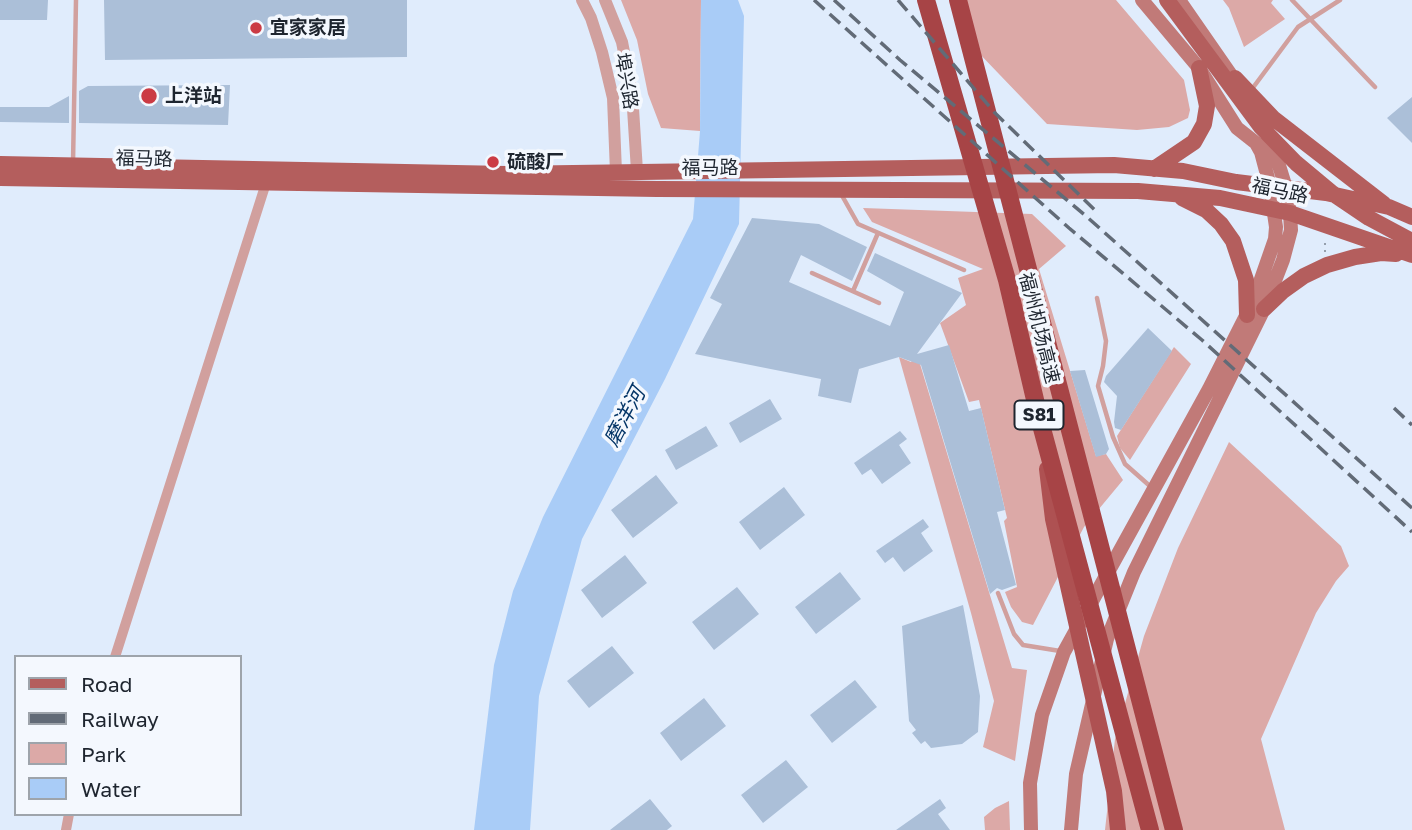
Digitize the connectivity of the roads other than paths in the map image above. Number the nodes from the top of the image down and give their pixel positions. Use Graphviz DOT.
graph roads {
  1 [pos="76,0"];
  2 [pos="582,0"];
  3 [pos="605,0"];
  4 [pos="926,0"];
  5 [pos="957,0"];
  6 [pos="1142,0"];
  7 [pos="1167,0"];
  8 [pos="1179,0"];
  9 [pos="1292,0"];
  10 [pos="1340,0"];
  11 [pos="1309,20"];
  12 [pos="1199,68"];
  13 [pos="1235,78"];
  14 [pos="1376,87"];
  15 [pos="1249,93"];
  16 [pos="0,164"];
  17 [pos="73,164"];
  18 [pos="1154,169"];
  19 [pos="616,172"];
  20 [pos="637,172"];
  21 [pos="0,178"];
  22 [pos="265,183"];
  23 [pos="1278,187"];
  24 [pos="838,189"];
  25 [pos="1174,193"];
  26 [pos="1389,207"];
  27 [pos="1282,212"];
  28 [pos="1412,218"];
  29 [pos="878,233"];
  30 [pos="1412,241"];
  31 [pos="1412,255"];
  32 [pos="964,270"];
  33 [pos="812,273"];
  34 [pos="853,291"];
  35 [pos="1097,298"];
  36 [pos="879,303"];
  37 [pos="1264,309"];
  38 [pos="1247,315"];
  39 [pos="1040,421"];
  40 [pos="1154,490"];
  41 [pos="998,593"];
  42 [pos="1064,652"];
  43 [pos="116,655"];
  44 [pos="1031,830"];
  45 [pos="1071,830"];
  46 [pos="1118,830"];
  47 [pos="1150,830"];
  48 [pos="1174,830"];
  1 -- 17 [label="lane"];
  2 -- 19 [label="street, 埠兴路"];
  3 -- 20 [label="street, 埠兴路"];
  4 -- 39 [label="highway, 福州机场高速 / S81"];
  5 -- 48 [label="highway, 福州机场高速 / S81"];
  6 -- 12 [label="main road"];
  7 -- 30 [label="main road"];
  8 -- 13 [label="main road"];
  9 -- 11 [label="lane"];
  10 -- 11 [label="lane"];
  11 -- 14 [label="lane"];
  11 -- 15 [label="lane"];
  12 -- 18 [label="main road"];
  12 -- 23 [label="main road"];
  13 -- 15 [label="main road"];
  13 -- 23 [label="main road"];
  15 -- 26 [label="main road"];
  16 -- 17 [label="main road, 福马路"];
  17 -- 19 [label="main road, 福马路"];
  18 -- 20 [label="main road, 福马路"];
  18 -- 23 [label="main road, 福马路"];
  19 -- 20 [label="main road, 福马路"];
  21 -- 22 [label="main road, 福马路"];
  22 -- 24 [label="main road, 福马路"];
  22 -- 43 [label="street"];
  23 -- 26 [label="main road, 福马路"];
  23 -- 27 [label="main road"];
  24 -- 25 [label="main road, 福马路"];
  24 -- 29 [label="lane"];
  25 -- 27 [label="main road, 福马路"];
  25 -- 38 [label="main road"];
  26 -- 28 [label="main road, 福马路"];
  27 -- 31 [label="main road, 福马路"];
  27 -- 37 [label="main road"];
  27 -- 38 [label="main road"];
  29 -- 32 [label="lane"];
  29 -- 34 [label="lane"];
  31 -- 37 [label="main road"];
  33 -- 34 [label="lane"];
  34 -- 36 [label="lane"];
  35 -- 40 [label="lane"];
  37 -- 45 [label="main road"];
  38 -- 40 [label="main road"];
  39 -- 46 [label="highway"];
  39 -- 47 [label="highway, 福州机场高速 / S81"];
  40 -- 42 [label="main road"];
  41 -- 42 [label="lane"];
  42 -- 44 [label="main road"];
}
